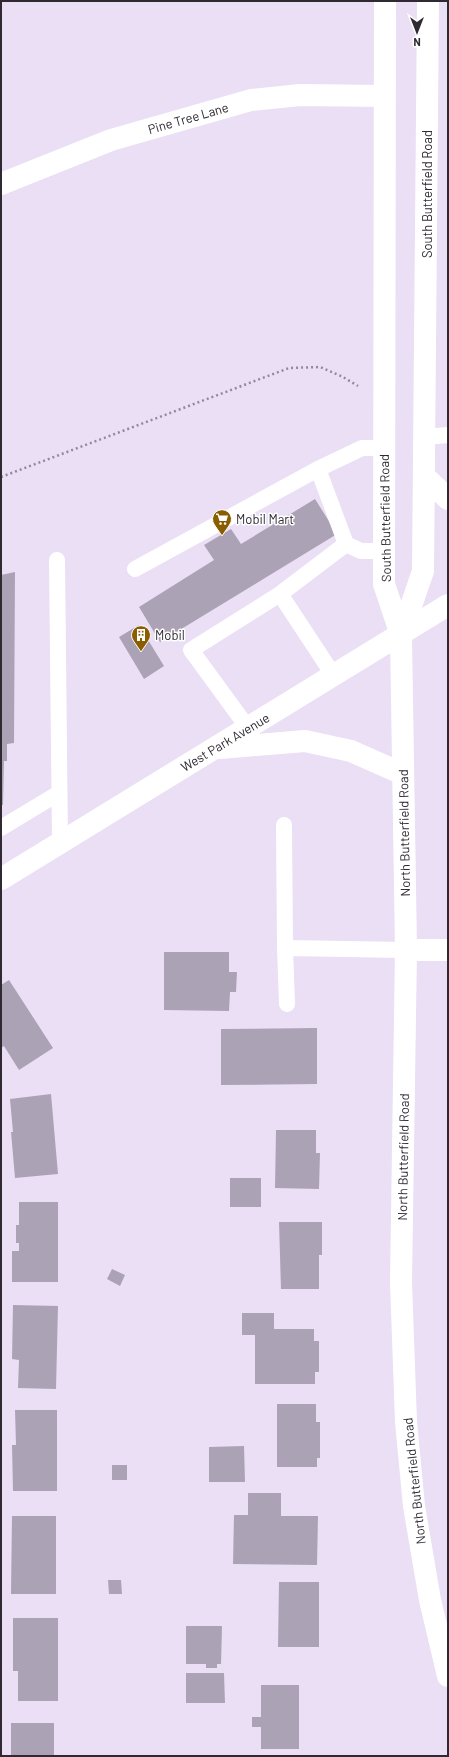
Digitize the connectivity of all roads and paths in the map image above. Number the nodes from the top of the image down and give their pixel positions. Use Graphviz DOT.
graph roads {
  1 [pos="385,1"];
  2 [pos="428,1"];
  3 [pos="384,96"];
  4 [pos="1,184"];
  5 [pos="363,388"];
  6 [pos="448,435"];
  7 [pos="425,437"];
  8 [pos="384,448"];
  9 [pos="318,469"];
  10 [pos="1,476"];
  11 [pos="424,476"];
  12 [pos="448,499"];
  13 [pos="346,544"];
  14 [pos="384,551"];
  15 [pos="57,560"];
  16 [pos="136,569"];
  17 [pos="280,594"];
  18 [pos="448,605"];
  19 [pos="401,635"];
  20 [pos="334,676"];
  21 [pos="248,728"];
  22 [pos="215,748"];
  23 [pos="403,774"];
  24 [pos="59,793"];
  25 [pos="284,825"];
  26 [pos="1,828"];
  27 [pos="60,842"];
  28 [pos="1,878"];
  29 [pos="286,948"];
  30 [pos="406,950"];
  31 [pos="448,950"];
  32 [pos="286,1004"];
  33 [pos="448,1676"];
  1 -- 3 [label="main road, South Butterfield Road"];
  2 -- 7 [label="main road, South Butterfield Road"];
  3 -- 4 [label="main road, Pine Tree Lane"];
  3 -- 8 [label="main road, South Butterfield Road"];
  5 -- 10 [label="path"];
  6 -- 7 [label="lane"];
  7 -- 11 [label="main road, South Butterfield Road"];
  8 -- 9 [label="lane"];
  8 -- 14 [label="main road, South Butterfield Road"];
  9 -- 13 [label="lane"];
  9 -- 16 [label="lane"];
  11 -- 12 [label="main road"];
  11 -- 19 [label="main road, South Butterfield Road"];
  13 -- 14 [label="lane"];
  13 -- 17 [label="lane"];
  14 -- 19 [label="main road, South Butterfield Road"];
  15 -- 24 [label="lane"];
  17 -- 20 [label="lane"];
  17 -- 21 [label="lane"];
  18 -- 19 [label="main road, West Park Avenue"];
  19 -- 20 [label="main road, West Park Avenue"];
  19 -- 23 [label="main road, North Butterfield Road"];
  20 -- 21 [label="main road, West Park Avenue"];
  21 -- 22 [label="main road, West Park Avenue"];
  22 -- 23 [label="main road"];
  22 -- 27 [label="main road, West Park Avenue"];
  23 -- 30 [label="main road, North Butterfield Road"];
  24 -- 26 [label="lane"];
  24 -- 27 [label="lane"];
  25 -- 29 [label="lane"];
  27 -- 28 [label="main road, West Park Avenue"];
  29 -- 30 [label="lane"];
  29 -- 32 [label="lane"];
  30 -- 31 [label="main road"];
  30 -- 33 [label="main road, North Butterfield Road"];
}
